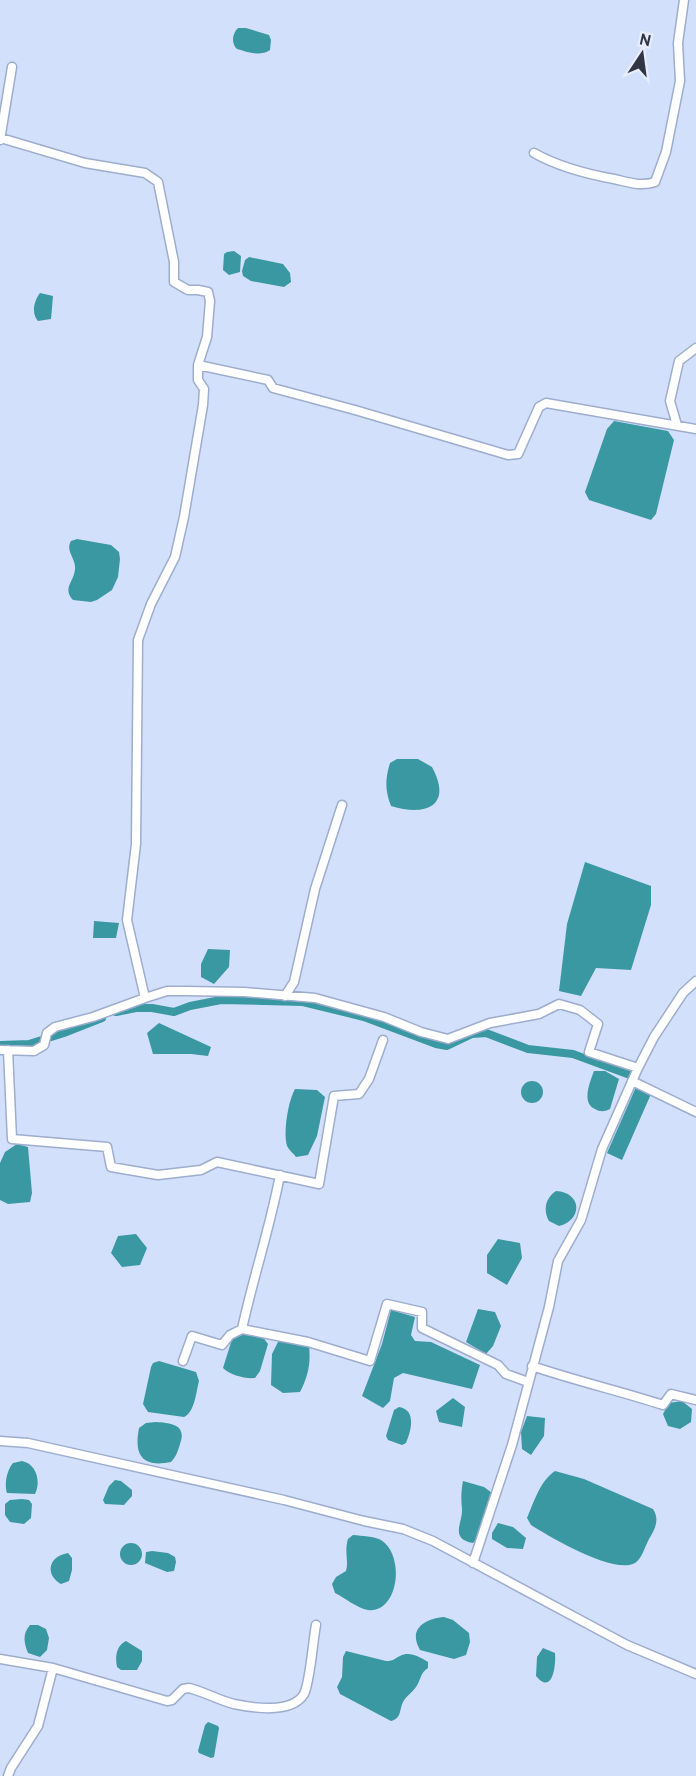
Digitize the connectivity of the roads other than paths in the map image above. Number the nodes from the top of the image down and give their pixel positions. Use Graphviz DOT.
graph roads {
  1 [pos="684,0"];
  2 [pos="12,67"];
  3 [pos="0,139"];
  4 [pos="534,153"];
  5 [pos="696,348"];
  6 [pos="198,366"];
  7 [pos="677,425"];
  8 [pos="696,429"];
  9 [pos="342,805"];
  10 [pos="696,981"];
  11 [pos="285,996"];
  12 [pos="145,998"];
  13 [pos="383,1040"];
  14 [pos="4,1050"];
  15 [pos="638,1068"];
  16 [pos="632,1081"];
  17 [pos="696,1112"];
  18 [pos="280,1175"];
  19 [pos="242,1329"];
  20 [pos="183,1361"];
  21 [pos="532,1366"];
  22 [pos="528,1382"];
  23 [pos="696,1400"];
  24 [pos="0,1441"];
  25 [pos="473,1563"];
  26 [pos="316,1625"];
  27 [pos="0,1659"];
  28 [pos="53,1668"];
  29 [pos="696,1674"];
  30 [pos="8,1776"];
  1 -- 4 [label="street"];
  2 -- 3 [label="street"];
  3 -- 6 [label="street"];
  5 -- 7 [label="street"];
  6 -- 7 [label="street"];
  6 -- 12 [label="street"];
  7 -- 8 [label="street"];
  9 -- 11 [label="street"];
  10 -- 15 [label="street"];
  11 -- 12 [label="street"];
  11 -- 15 [label="street"];
  12 -- 14 [label="street"];
  13 -- 18 [label="street"];
  14 -- 18 [label="street"];
  15 -- 16 [label="street"];
  16 -- 17 [label="street"];
  16 -- 21 [label="street"];
  18 -- 19 [label="street"];
  19 -- 20 [label="street"];
  19 -- 22 [label="street"];
  21 -- 22 [label="street"];
  21 -- 23 [label="street"];
  22 -- 25 [label="street"];
  24 -- 25 [label="street"];
  25 -- 29 [label="street"];
  26 -- 28 [label="street"];
  27 -- 28 [label="street"];
  28 -- 30 [label="street"];
}
